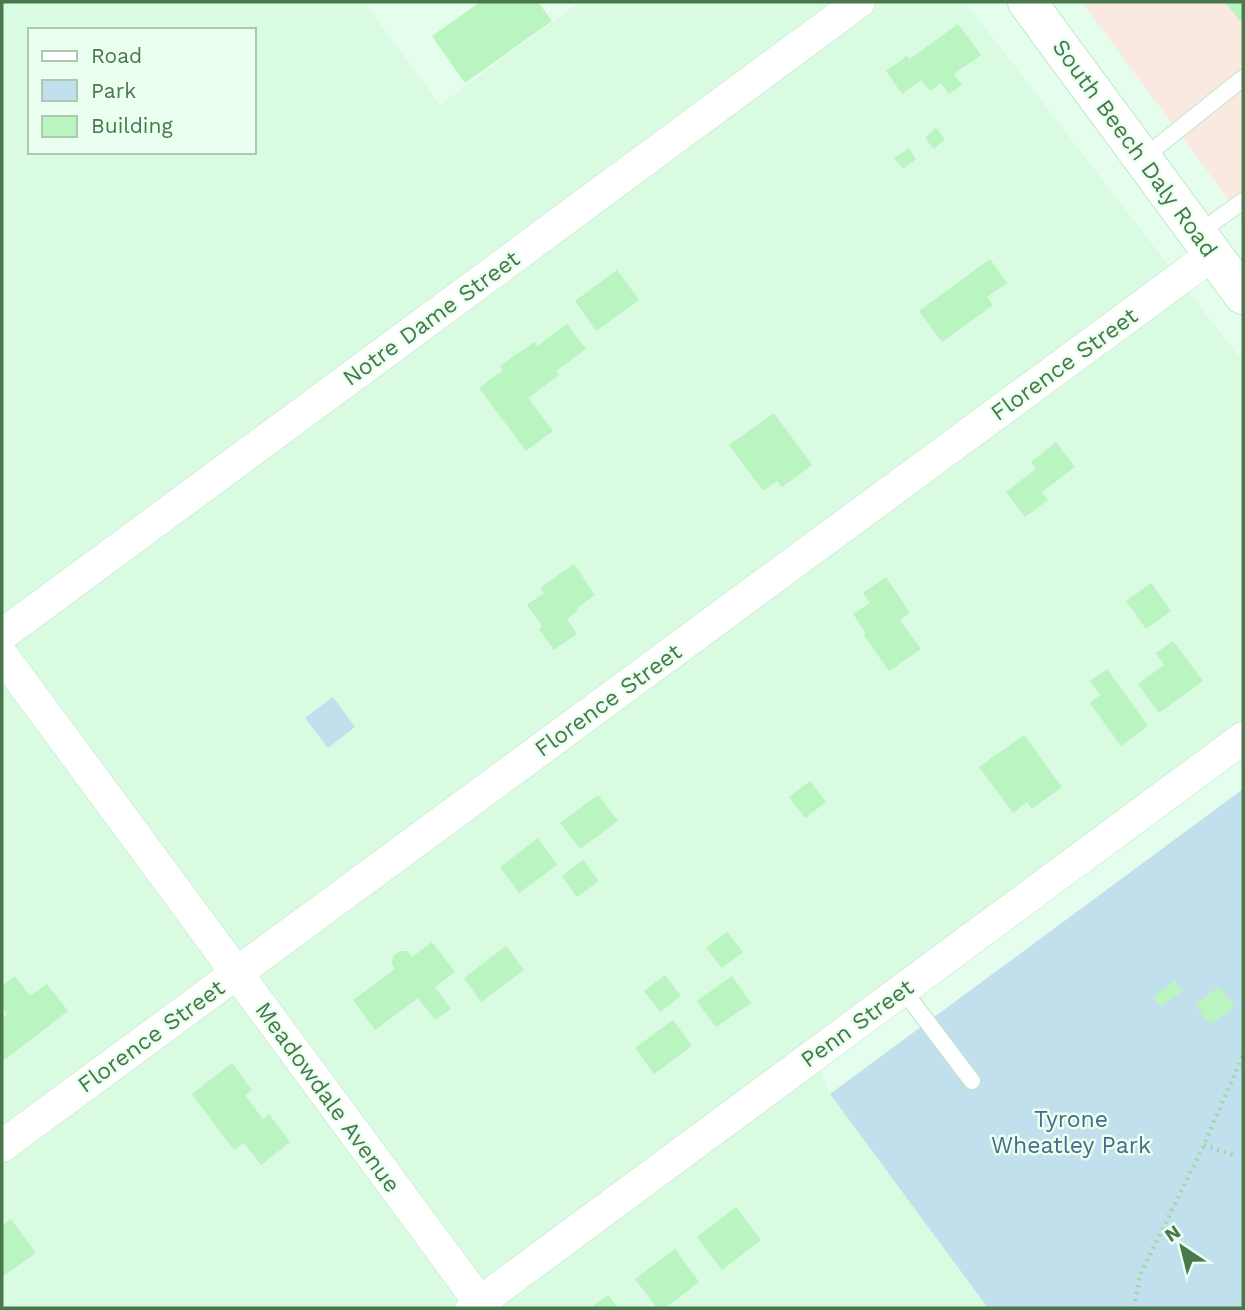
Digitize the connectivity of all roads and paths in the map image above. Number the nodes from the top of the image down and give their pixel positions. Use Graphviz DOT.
graph roads {
  1 [pos="859,2"];
  2 [pos="1027,2"];
  3 [pos="1243,78"];
  4 [pos="1143,158"];
  5 [pos="1243,201"];
  6 [pos="1205,244"];
  7 [pos="1243,295"];
  8 [pos="2,635"];
  9 [pos="2,655"];
  10 [pos="1243,738"];
  11 [pos="237,973"];
  12 [pos="903,990"];
  13 [pos="1243,1055"];
  14 [pos="972,1081"];
  15 [pos="1204,1145"];
  16 [pos="2,1146"];
  17 [pos="1236,1156"];
  18 [pos="479,1306"];
  19 [pos="1134,1308"];
  1 -- 8 [label="street, Notre Dame Street"];
  2 -- 4 [label="main road, South Beech Daly Road"];
  3 -- 4 [label="lane"];
  4 -- 6 [label="main road, South Beech Daly Road"];
  5 -- 6 [label="lane"];
  6 -- 7 [label="main road, South Beech Daly Road"];
  6 -- 11 [label="street, Florence Street"];
  9 -- 11 [label="street, Meadowdale Avenue"];
  10 -- 12 [label="street, Penn Street"];
  11 -- 16 [label="street, Florence Street"];
  11 -- 18 [label="street, Meadowdale Avenue"];
  12 -- 14 [label="lane"];
  12 -- 18 [label="street, Penn Street"];
  13 -- 15 [label="path"];
  15 -- 17 [label="path"];
  15 -- 19 [label="path"];
}
